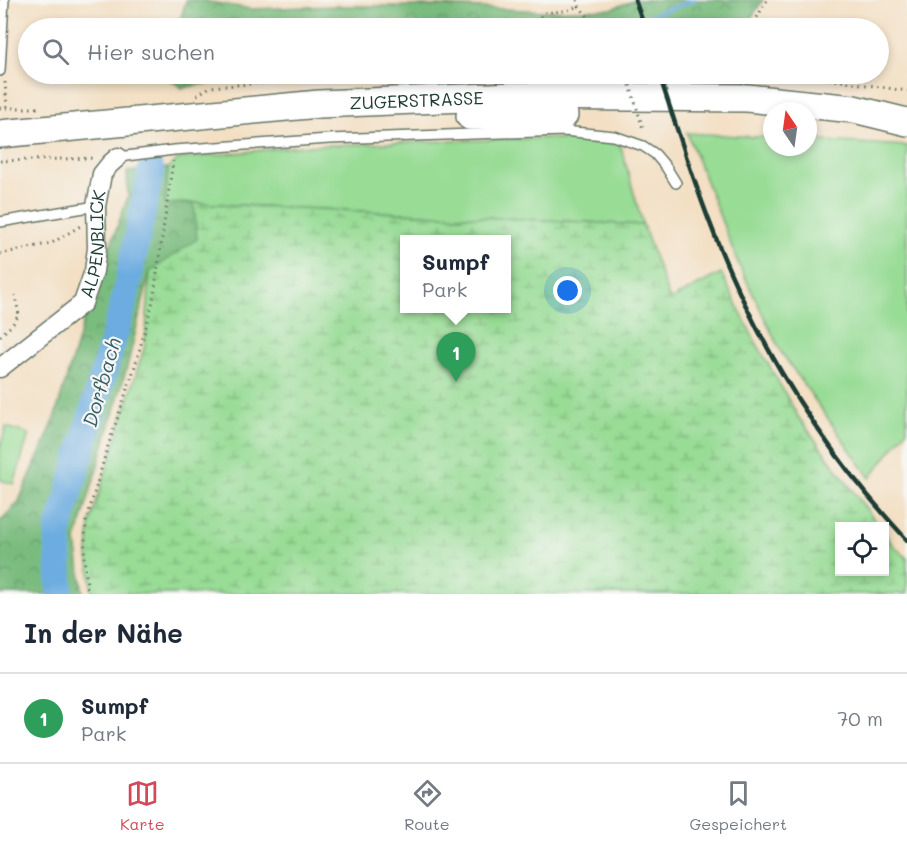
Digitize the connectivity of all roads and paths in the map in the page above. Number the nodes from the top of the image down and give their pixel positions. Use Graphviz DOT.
graph roads {
  1 [pos="4,0"];
  2 [pos="577,0"];
  3 [pos="767,0"];
  4 [pos="579,6"];
  5 [pos="539,18"];
  6 [pos="590,18"];
  7 [pos="757,18"];
  8 [pos="0,71"];
  9 [pos="0,81"];
  10 [pos="860,84"];
  11 [pos="630,85"];
  12 [pos="907,91"];
  13 [pos="7,108"];
  14 [pos="763,115"];
  15 [pos="817,117"];
  16 [pos="906,122"];
  17 [pos="643,129"];
  18 [pos="0,134"];
  19 [pos="0,150"];
  20 [pos="174,150"];
  21 [pos="118,157"];
  22 [pos="0,161"];
  23 [pos="676,183"];
  24 [pos="96,211"];
  25 [pos="0,222"];
  26 [pos="0,254"];
  27 [pos="15,296"];
  28 [pos="0,336"];
  29 [pos="0,368"];
  30 [pos="88,594"];
  1 -- 8 [label="lane"];
  2 -- 4 [label="path"];
  3 -- 7 [label="path"];
  4 -- 5 [label="path"];
  4 -- 6 [label="path"];
  9 -- 13 [label="path"];
  10 -- 12 [label="path"];
  11 -- 17 [label="path, bridge"];
  14 -- 19 [label="main road, ZUGERSTRASSE"];
  15 -- 16 [label="main road, ZUGERSTRASSE"];
  16 -- 18 [label="main road, ZUGERSTRASSE"];
  20 -- 21 [label="lane, ZUGERSTRASSE"];
  20 -- 23 [label="lane, ZUGERSTRASSE"];
  20 -- 30 [label="path"];
  21 -- 22 [label="path"];
  21 -- 24 [label="street, ALPENBLICK"];
  24 -- 25 [label="lane"];
  24 -- 26 [label="path"];
  24 -- 29 [label="street, ALPENBLICK"];
  27 -- 28 [label="path"];
}
